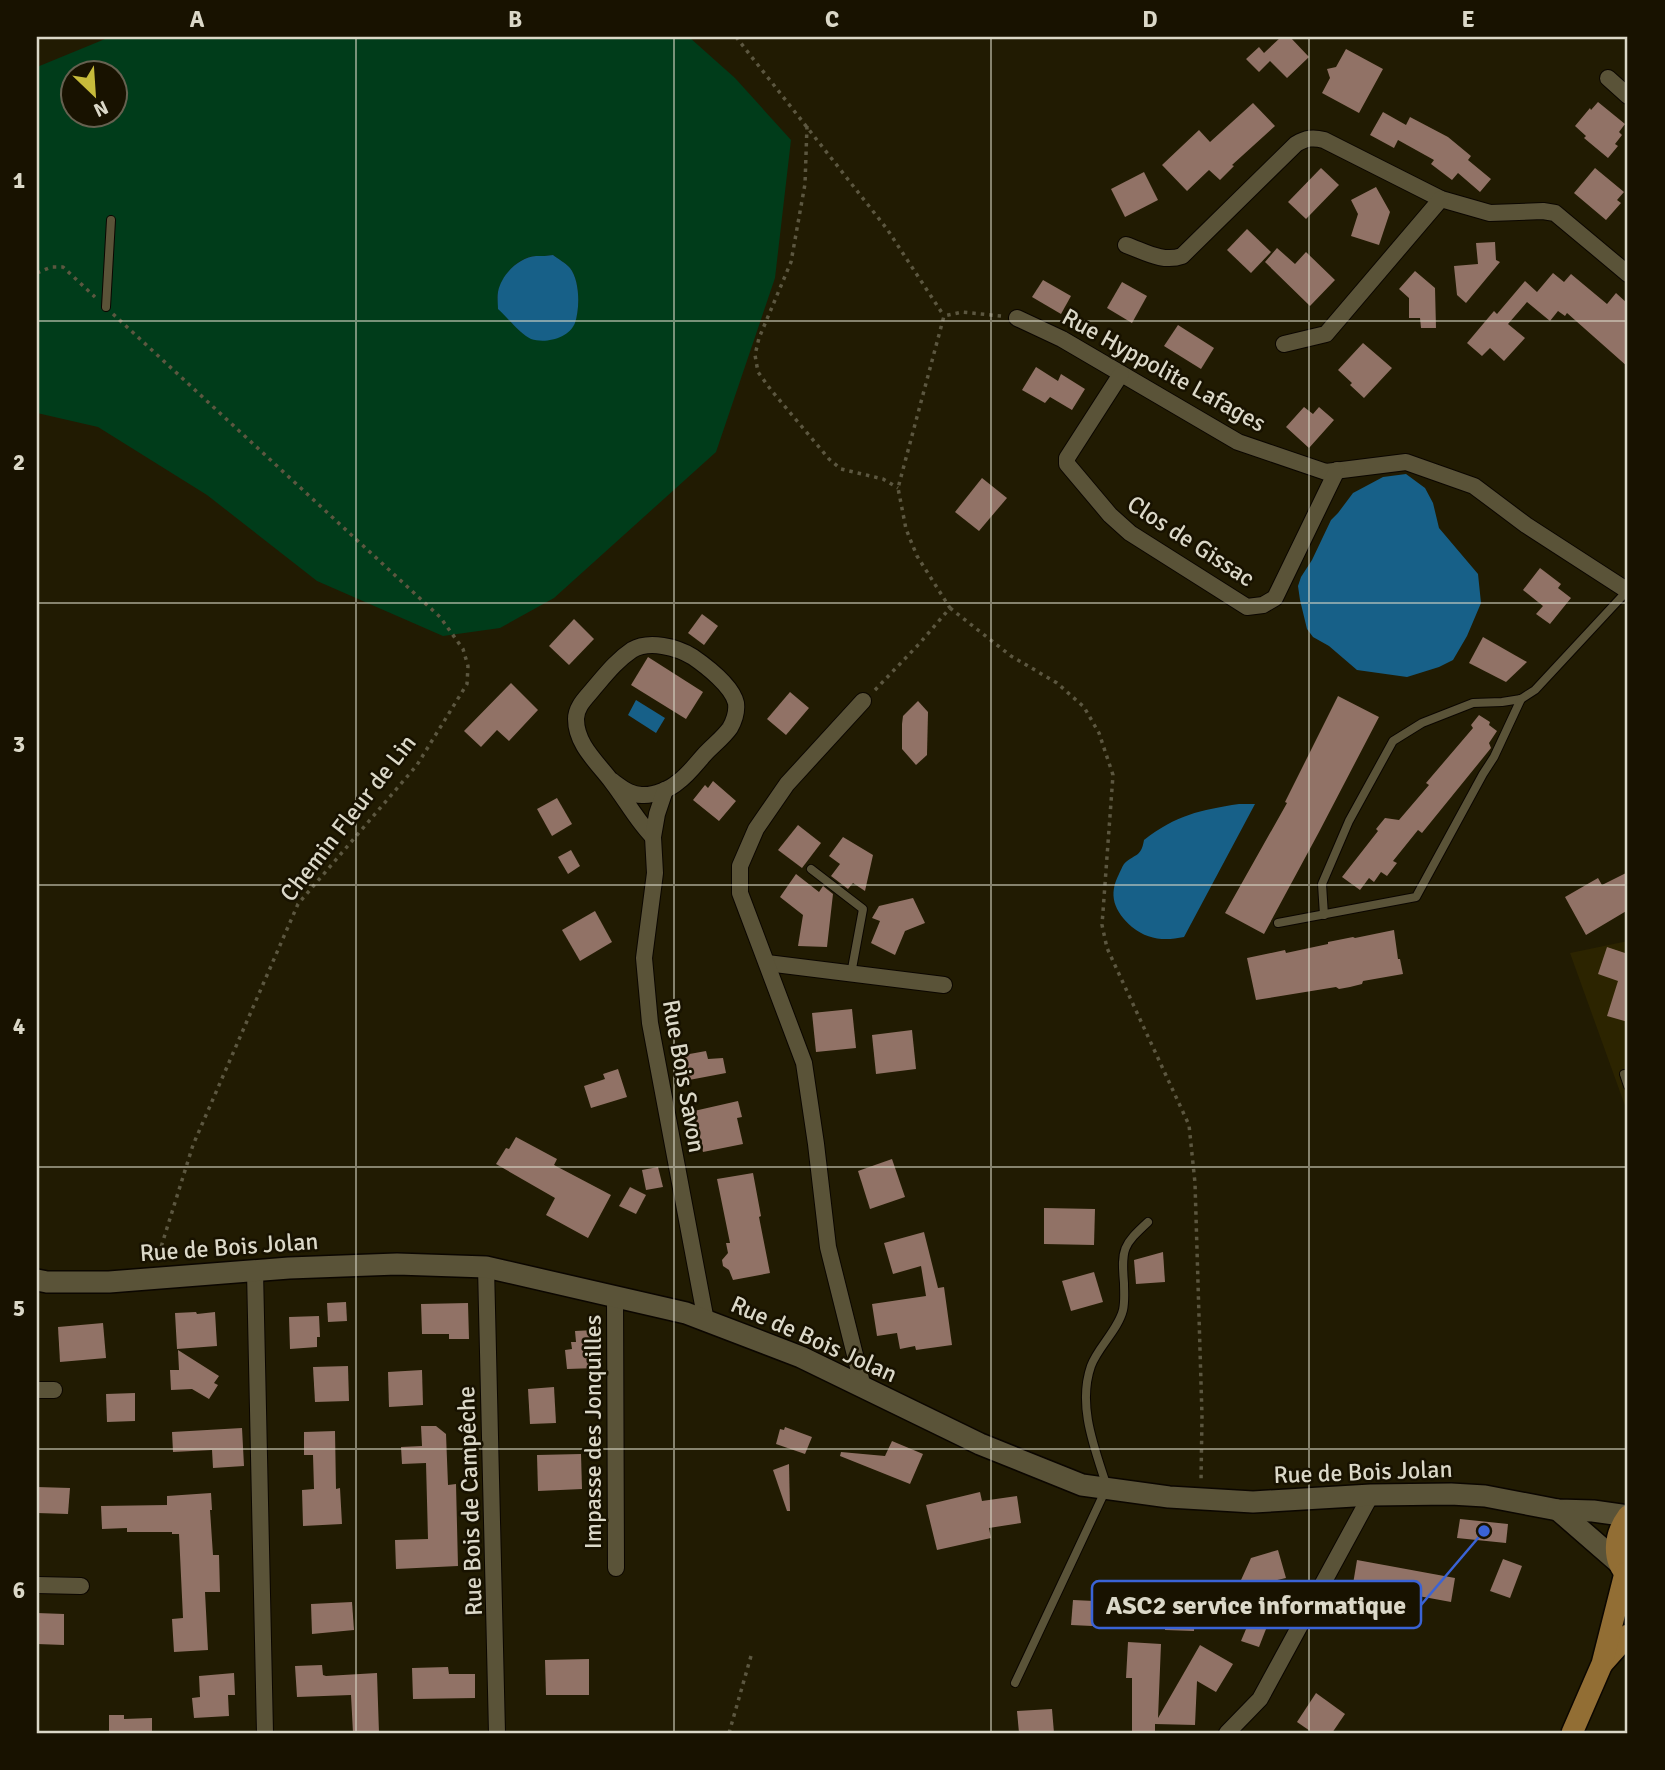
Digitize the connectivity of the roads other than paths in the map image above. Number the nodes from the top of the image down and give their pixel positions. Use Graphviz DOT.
graph roads {
  1 [pos="1608,78"];
  2 [pos="1628,96"];
  3 [pos="1441,199"];
  4 [pos="111,220"];
  5 [pos="1126,245"];
  6 [pos="1628,274"];
  7 [pos="106,307"];
  8 [pos="1017,318"];
  9 [pos="1284,344"];
  10 [pos="1121,374"];
  11 [pos="1337,470"];
  12 [pos="1628,590"];
  13 [pos="1521,699"];
  14 [pos="863,701"];
  15 [pos="611,780"];
  16 [pos="665,790"];
  17 [pos="653,837"];
  18 [pos="811,869"];
  19 [pos="1324,915"];
  20 [pos="1278,923"];
  21 [pos="767,963"];
  22 [pos="851,974"];
  23 [pos="944,985"];
  24 [pos="1624,1074"];
  25 [pos="1628,1086"];
  26 [pos="1148,1222"];
  27 [pos="486,1268"];
  28 [pos="256,1271"];
  29 [pos="37,1280"];
  30 [pos="615,1297"];
  31 [pos="706,1321"];
  32 [pos="863,1387"];
  33 [pos="37,1390"];
  34 [pos="54,1390"];
  35 [pos="1107,1488"];
  36 [pos="1371,1495"];
  37 [pos="1558,1510"];
  38 [pos="1628,1516"];
  39 [pos="616,1567"];
  40 [pos="1624,1571"];
  41 [pos="37,1585"];
  42 [pos="81,1586"];
  43 [pos="1628,1635"];
  44 [pos="1602,1664"];
  45 [pos="1015,1683"];
  46 [pos="265,1733"];
  47 [pos="497,1733"];
  48 [pos="1227,1733"];
  49 [pos="1572,1733"];
  1 -- 2 [label="street"];
  3 -- 5 [label="street"];
  3 -- 6 [label="street"];
  3 -- 9 [label="street"];
  4 -- 7 [label="lane"];
  8 -- 10 [label="street, Rue Hyppolite Lafages"];
  10 -- 11 [label="street, Rue Hyppolite Lafages"];
  10 -- 11 [label="street, Clos de Gissac"];
  11 -- 12 [label="street, Rue Hyppolite Lafages"];
  12 -- 13 [label="lane"];
  13 -- 19 [label="lane"];
  13 -- 19 [label="lane"];
  14 -- 21 [label="street"];
  15 -- 16 [label="street"];
  15 -- 16 [label="street"];
  15 -- 17 [label="street"];
  16 -- 17 [label="street, Rue Bois Savon"];
  17 -- 31 [label="street, Rue Bois Savon"];
  18 -- 22 [label="lane"];
  19 -- 20 [label="lane"];
  21 -- 22 [label="street"];
  21 -- 32 [label="street"];
  22 -- 23 [label="street"];
  24 -- 25 [label="lane"];
  26 -- 35 [label="lane"];
  27 -- 28 [label="street, Rue de Bois Jolan"];
  27 -- 30 [label="street, Rue de Bois Jolan"];
  27 -- 47 [label="street, Rue Bois de Campêche"];
  28 -- 29 [label="street, Rue de Bois Jolan"];
  28 -- 46 [label="street"];
  30 -- 31 [label="street, Rue de Bois Jolan"];
  30 -- 39 [label="street, Impasse des Jonquilles"];
  31 -- 32 [label="street, Rue de Bois Jolan"];
  32 -- 35 [label="street, Rue de Bois Jolan"];
  33 -- 34 [label="street"];
  35 -- 36 [label="street, Rue de Bois Jolan"];
  35 -- 45 [label="lane"];
  36 -- 37 [label="street, Rue de Bois Jolan"];
  36 -- 48 [label="street"];
  37 -- 38 [label="street, Rue de Bois Jolan"];
  37 -- 40 [label="street"];
  38 -- 40 [label="main road"];
  40 -- 44 [label="main road"];
  41 -- 42 [label="street"];
  43 -- 44 [label="main road"];
  44 -- 49 [label="main road"];
}
